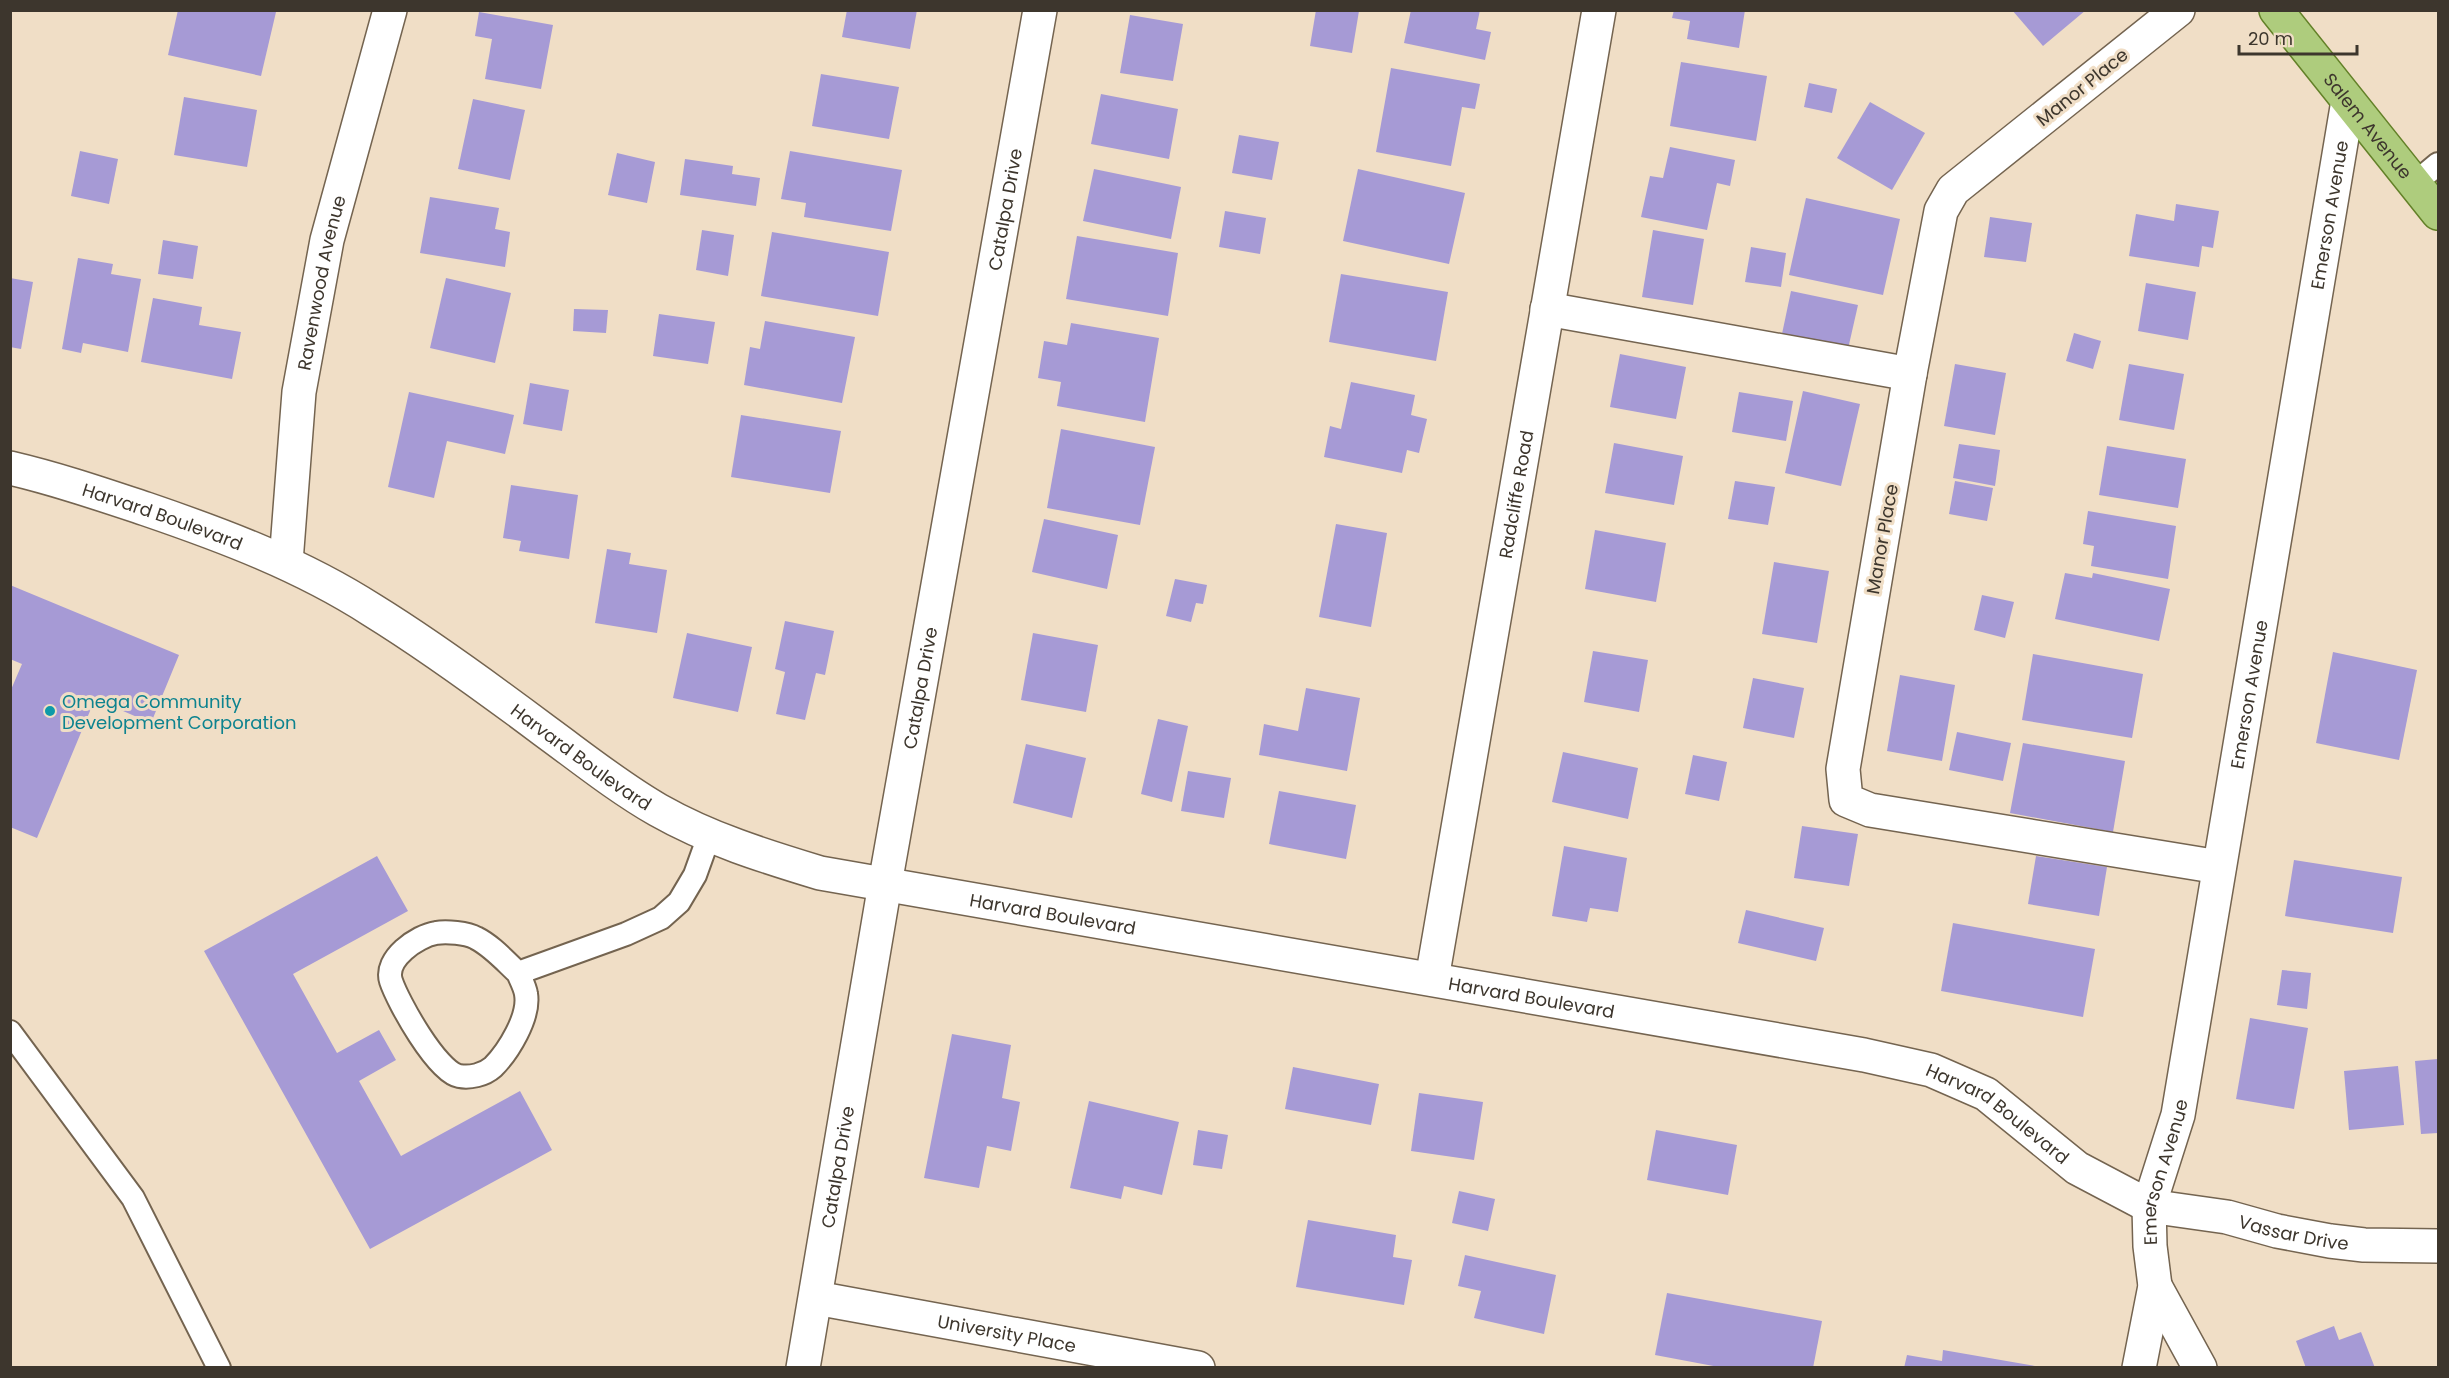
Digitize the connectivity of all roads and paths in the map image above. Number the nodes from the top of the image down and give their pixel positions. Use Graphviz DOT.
graph roads {
  1 [pos="390,10"];
  2 [pos="1040,10"];
  3 [pos="1599,10"];
  4 [pos="2178,10"];
  5 [pos="2280,13"];
  6 [pos="2348,101"];
  7 [pos="2426,174"];
  8 [pos="2439,213"];
  9 [pos="1546,309"];
  10 [pos="1910,374"];
  11 [pos="10,468"];
  12 [pos="286,562"];
  13 [pos="709,836"];
  14 [pos="2219,867"];
  15 [pos="885,884"];
  16 [pos="518,973"];
  17 [pos="1432,979"];
  18 [pos="10,1032"];
  19 [pos="2150,1206"];
  20 [pos="2439,1246"];
  21 [pos="2155,1286"];
  22 [pos="816,1298"];
  23 [pos="219,1368"];
  24 [pos="803,1368"];
  25 [pos="1198,1368"];
  26 [pos="2139,1368"];
  27 [pos="2200,1368"];
  1 -- 12 [label="street, Ravenwood Avenue"];
  2 -- 15 [label="street, Catalpa Drive"];
  3 -- 9 [label="street, Radcliffe Road"];
  4 -- 10 [label="street, Manor Place"];
  5 -- 6 [label="main road, Salem Avenue"];
  6 -- 7 [label="main road, Salem Avenue"];
  6 -- 14 [label="street, Emerson Avenue"];
  7 -- 8 [label="main road, Salem Avenue"];
  9 -- 10 [label="street"];
  9 -- 17 [label="street, Radcliffe Road"];
  10 -- 14 [label="street, Manor Place"];
  11 -- 12 [label="street, Harvard Boulevard"];
  12 -- 13 [label="street, Harvard Boulevard"];
  13 -- 15 [label="street, Harvard Boulevard"];
  13 -- 16 [label="lane"];
  14 -- 19 [label="street, Emerson Avenue"];
  15 -- 17 [label="street, Harvard Boulevard"];
  15 -- 22 [label="street, Catalpa Drive"];
  16 -- 16 [label="lane"];
  17 -- 19 [label="street, Harvard Boulevard"];
  18 -- 23 [label="lane"];
  19 -- 20 [label="street, Vassar Drive"];
  19 -- 21 [label="street, Emerson Avenue"];
  21 -- 26 [label="street"];
  21 -- 27 [label="street"];
  22 -- 24 [label="street, Catalpa Drive"];
  22 -- 25 [label="street, University Place"];
}
